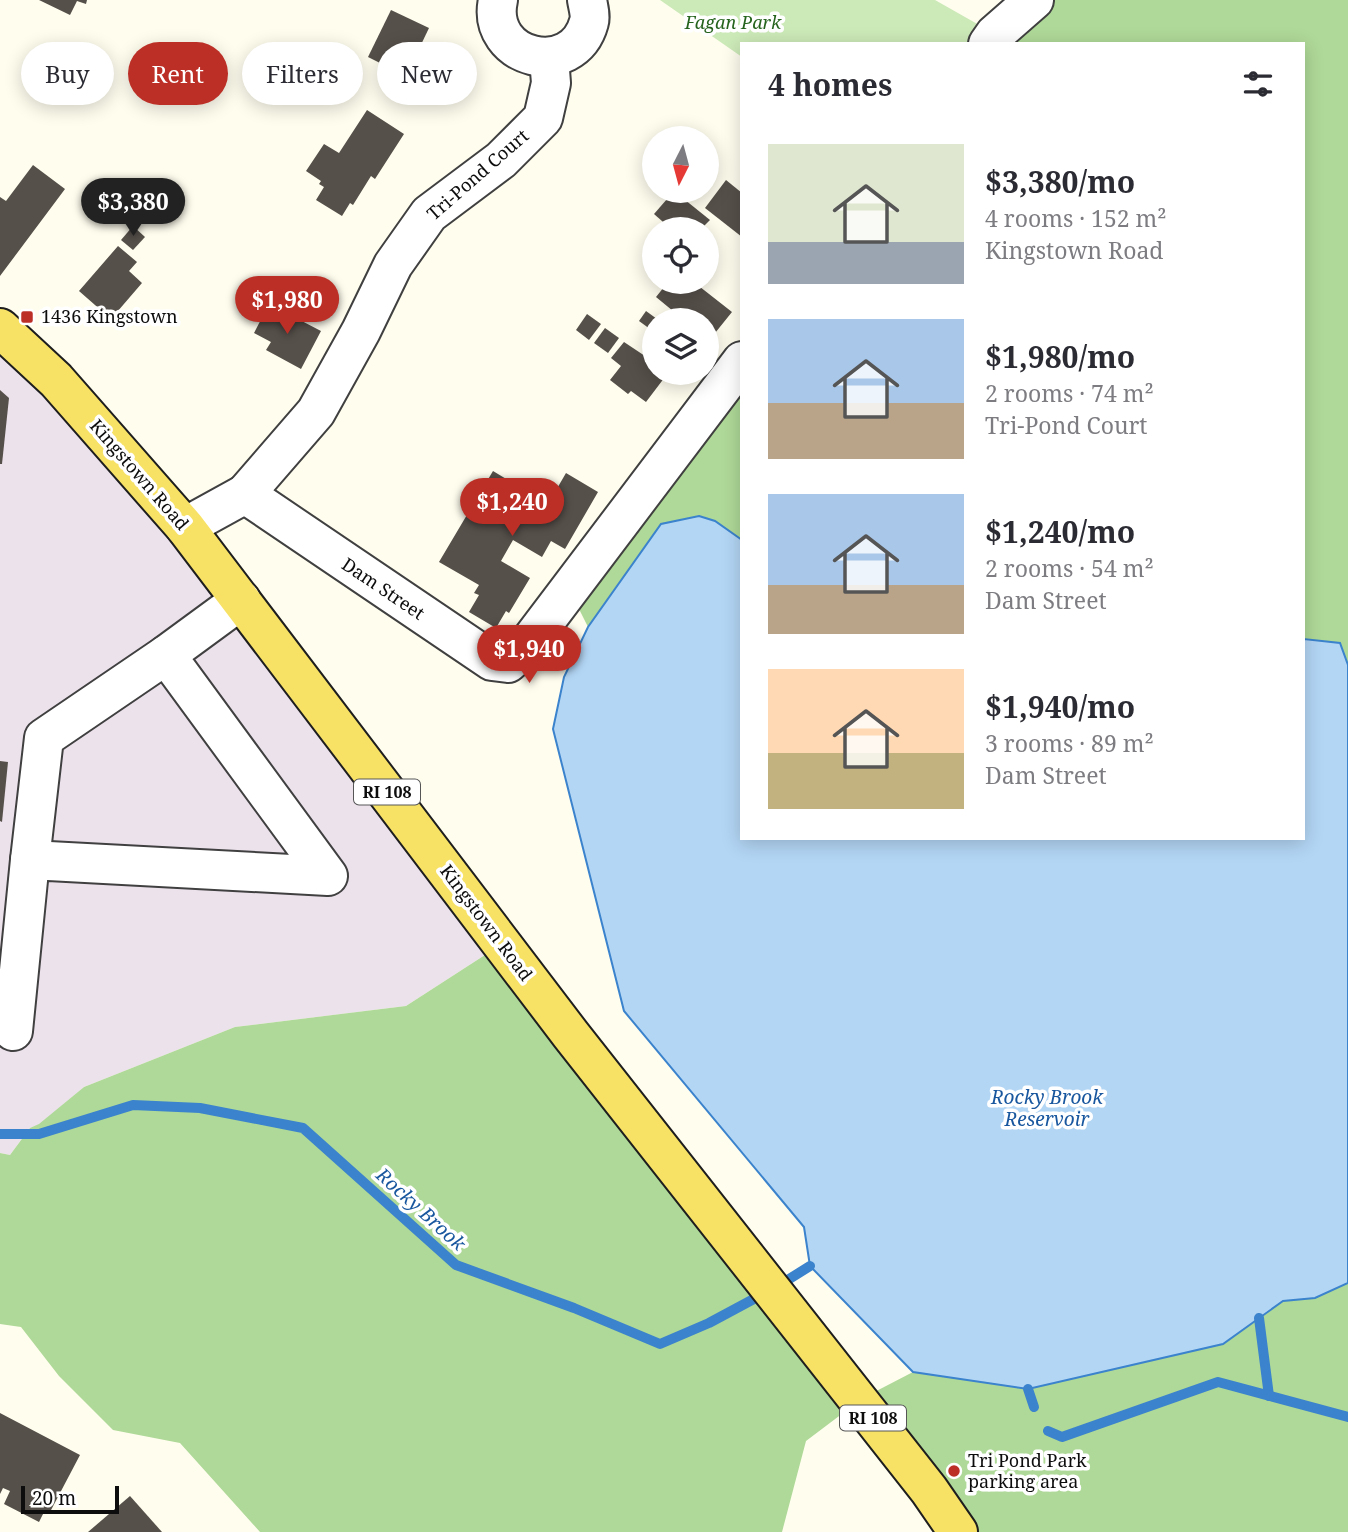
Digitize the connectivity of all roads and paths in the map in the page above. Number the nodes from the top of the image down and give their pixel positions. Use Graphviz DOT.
graph roads {
  1 [pos="498,0"];
  2 [pos="587,0"];
  3 [pos="1034,0"];
  4 [pos="989,42"];
  5 [pos="549,58"];
  6 [pos="0,328"];
  7 [pos="740,364"];
  8 [pos="245,494"];
  9 [pos="185,527"];
  10 [pos="241,600"];
  11 [pos="166,655"];
  12 [pos="30,860"];
  13 [pos="13,1031"];
  14 [pos="958,1532"];
  1 -- 5 [label="street"];
  2 -- 5 [label="street"];
  3 -- 4 [label="street"];
  5 -- 8 [label="street, Tri-Pond Court"];
  6 -- 9 [label="main road, Kingstown Road / RI 108"];
  7 -- 8 [label="street, Dam Street"];
  8 -- 9 [label="street"];
  9 -- 10 [label="main road, Kingstown Road / RI 108"];
  10 -- 11 [label="street"];
  10 -- 14 [label="main road, Kingstown Road / RI 108"];
  11 -- 12 [label="street"];
  11 -- 12 [label="street"];
  12 -- 13 [label="street"];
}
